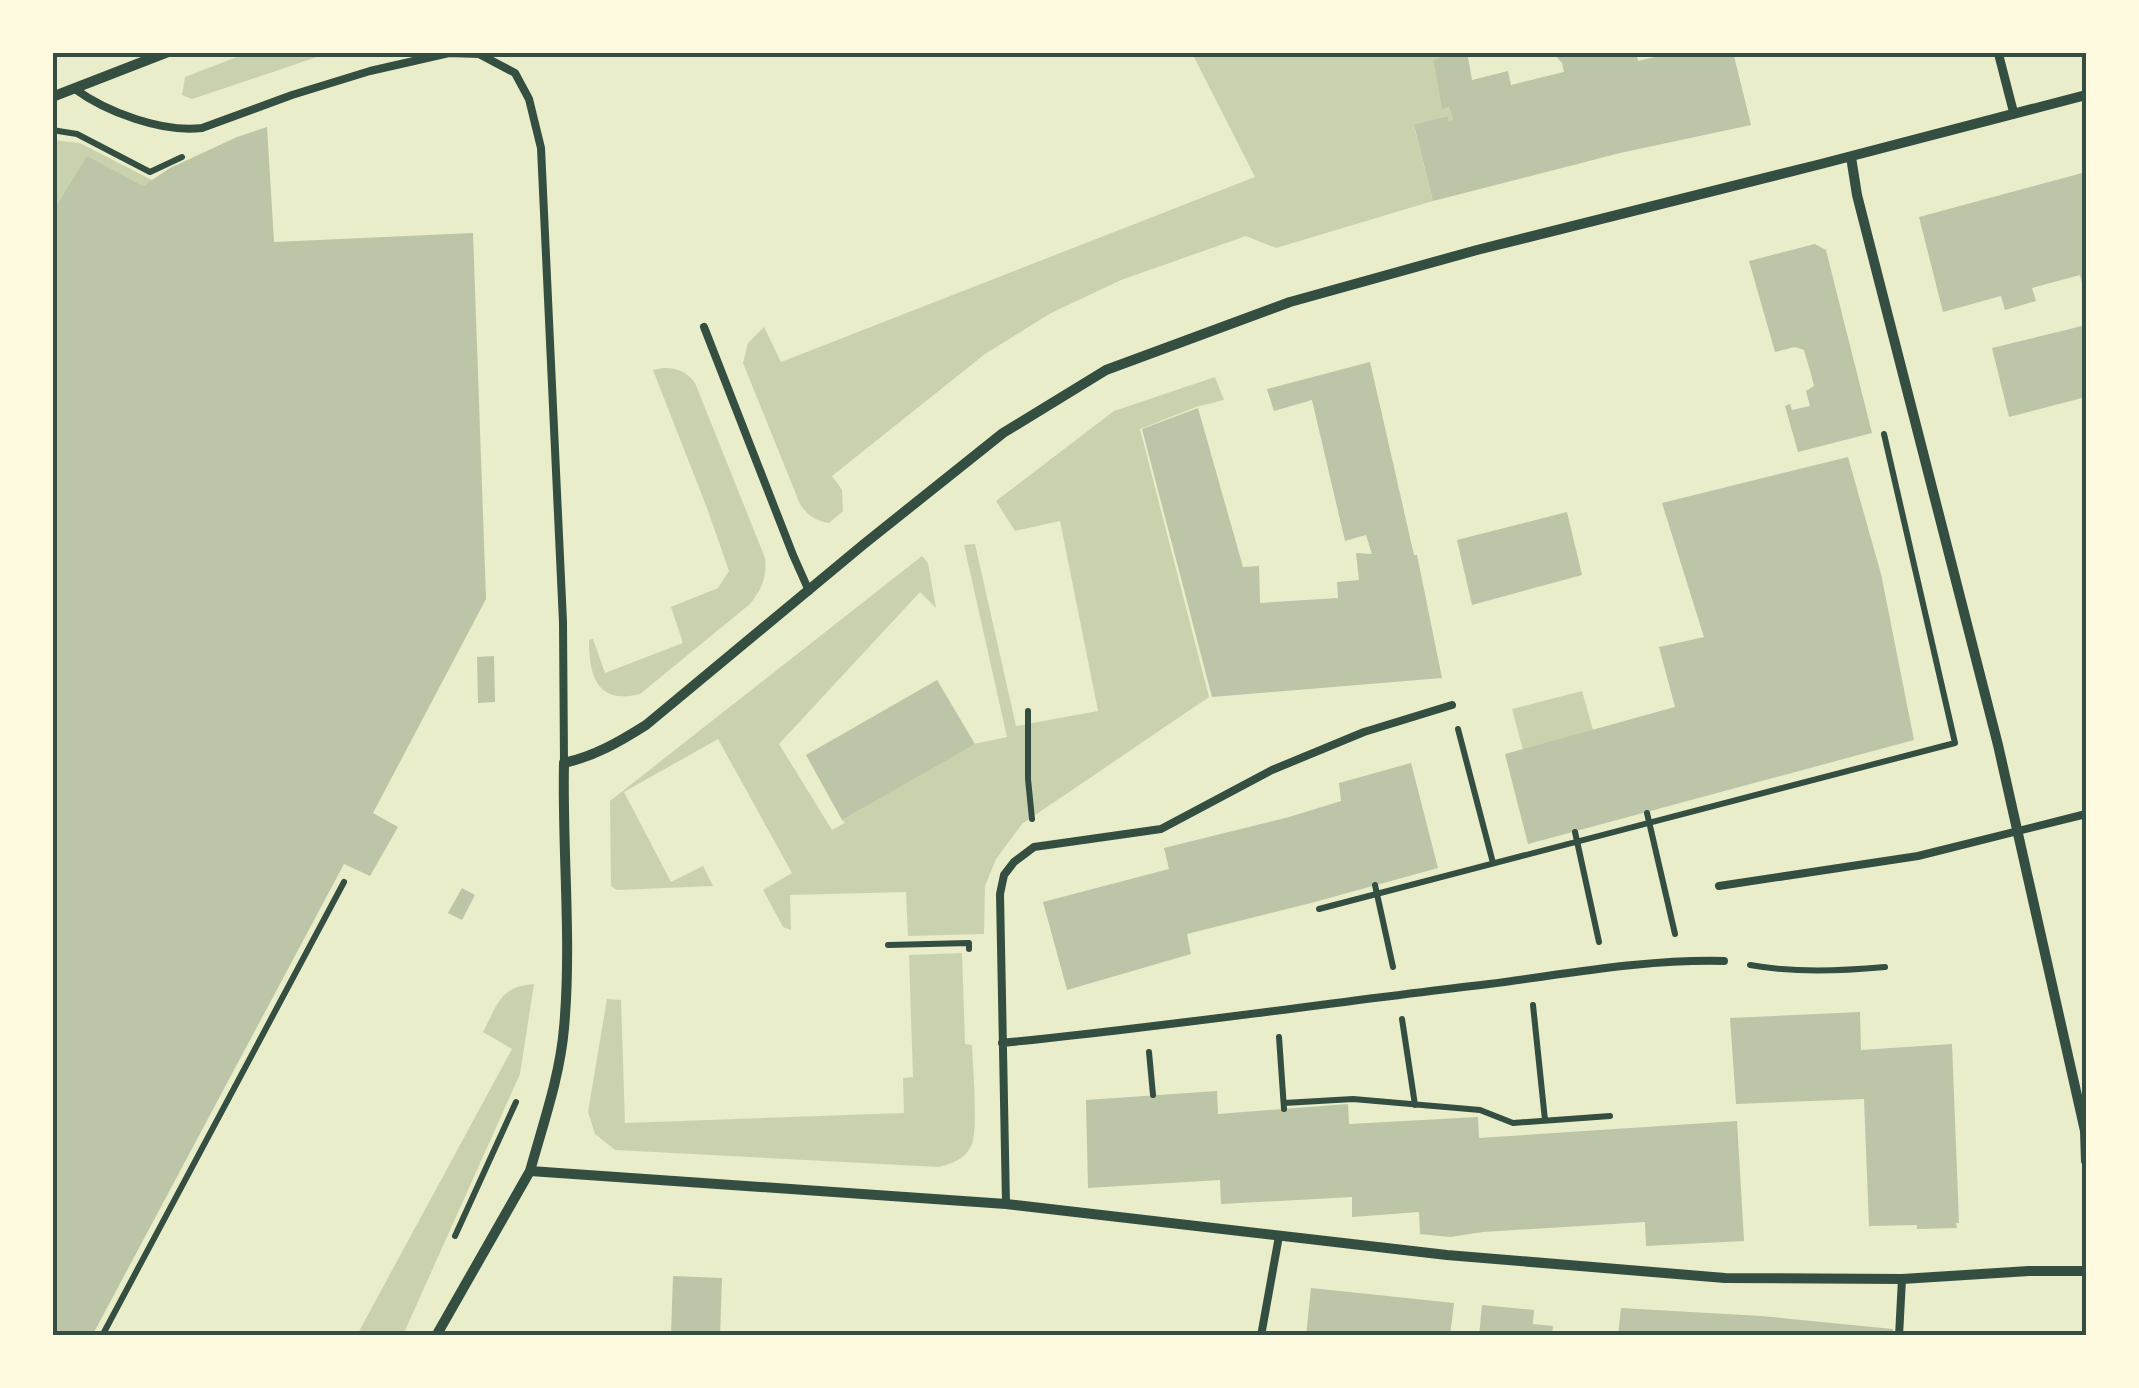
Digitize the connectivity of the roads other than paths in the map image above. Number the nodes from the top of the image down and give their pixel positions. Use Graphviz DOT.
graph roads {
  1 [pos="168,52"];
  2 [pos="1998,52"];
  3 [pos="74,89"];
  4 [pos="2086,95"];
  5 [pos="52,97"];
  6 [pos="2014,114"];
  7 [pos="1851,157"];
  8 [pos="704,327"];
  9 [pos="809,591"];
  10 [pos="1452,706"];
  11 [pos="564,763"];
  12 [pos="2086,814"];
  13 [pos="2017,830"];
  14 [pos="1719,886"];
  15 [pos="1724,961"];
  16 [pos="1002,1043"];
  17 [pos="2086,1130"];
  18 [pos="2086,1161"];
  19 [pos="530,1171"];
  20 [pos="1006,1204"];
  21 [pos="1279,1236"];
  22 [pos="2086,1271"];
  23 [pos="1902,1279"];
  24 [pos="436,1336"];
  25 [pos="1261,1336"];
  26 [pos="1899,1336"];
  1 -- 3 [label="street"];
  2 -- 6 [label="street"];
  3 -- 5 [label="street"];
  3 -- 11 [label="lane"];
  4 -- 6 [label="street"];
  6 -- 7 [label="street"];
  7 -- 9 [label="street"];
  7 -- 13 [label="street"];
  8 -- 9 [label="lane"];
  9 -- 11 [label="street"];
  10 -- 16 [label="lane"];
  11 -- 19 [label="street"];
  12 -- 13 [label="lane"];
  13 -- 14 [label="lane"];
  13 -- 17 [label="street"];
  15 -- 16 [label="lane"];
  16 -- 20 [label="lane"];
  17 -- 18 [label="street"];
  19 -- 20 [label="street"];
  19 -- 24 [label="street"];
  20 -- 21 [label="street"];
  21 -- 23 [label="street"];
  21 -- 25 [label="lane"];
  22 -- 23 [label="street"];
  23 -- 26 [label="lane"];
}
